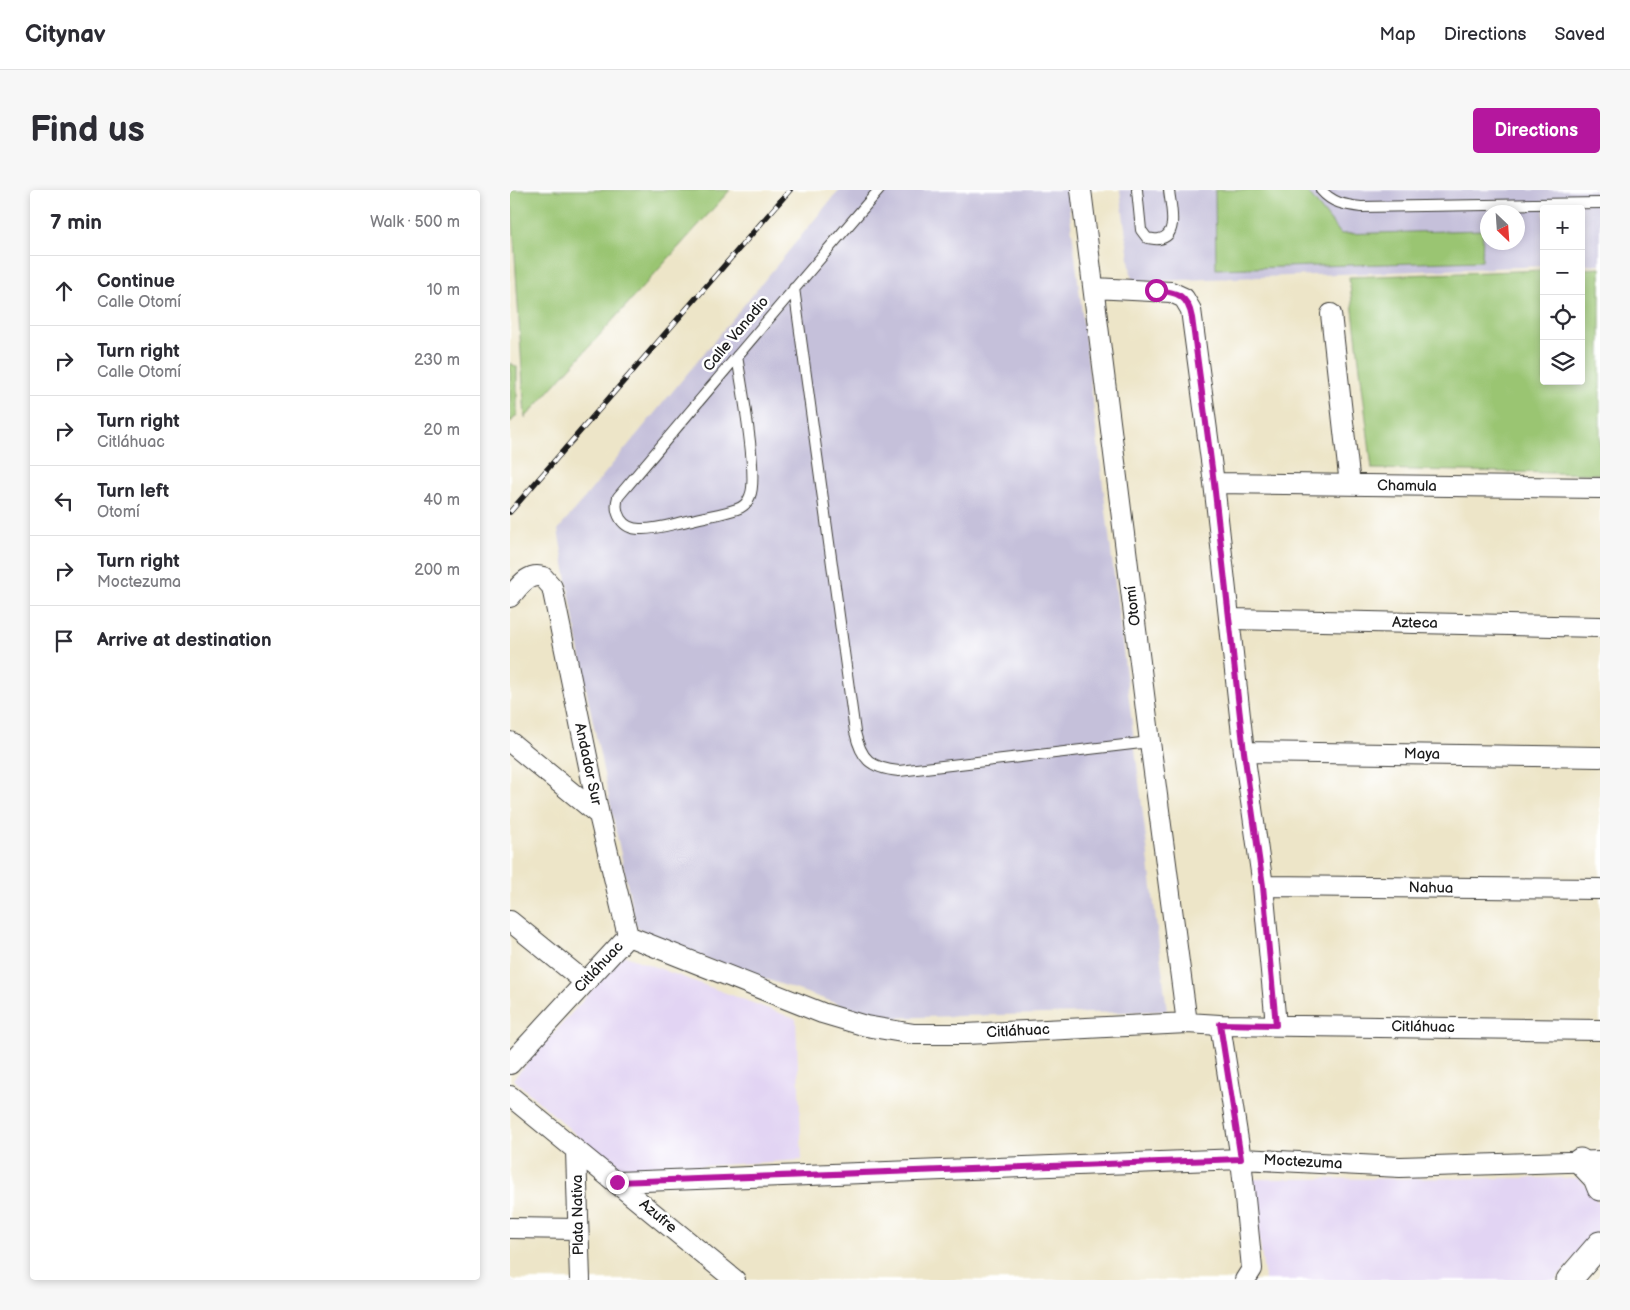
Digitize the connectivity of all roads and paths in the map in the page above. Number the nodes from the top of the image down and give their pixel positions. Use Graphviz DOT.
graph roads {
  1 [pos="879,190"];
  2 [pos="1081,190"];
  3 [pos="1137,190"];
  4 [pos="1169,190"];
  5 [pos="1321,190"];
  6 [pos="1600,202"];
  7 [pos="794,288"];
  8 [pos="1094,288"];
  9 [pos="1331,314"];
  10 [pos="737,356"];
  11 [pos="1214,483"];
  12 [pos="1350,485"];
  13 [pos="1600,488"];
  14 [pos="510,597"];
  15 [pos="1230,619"];
  16 [pos="1600,627"];
  17 [pos="510,742"];
  18 [pos="1150,742"];
  19 [pos="1244,752"];
  20 [pos="1600,757"];
  21 [pos="599,815"];
  22 [pos="1263,886"];
  23 [pos="1600,889"];
  24 [pos="510,920"];
  25 [pos="628,936"];
  26 [pos="585,982"];
  27 [pos="1187,1023"];
  28 [pos="1220,1024"];
  29 [pos="1276,1025"];
  30 [pos="1600,1030"];
  31 [pos="510,1064"];
  32 [pos="510,1096"];
  33 [pos="576,1151"];
  34 [pos="1241,1159"];
  35 [pos="1590,1161"];
  36 [pos="617,1182"];
  37 [pos="1600,1188"];
  38 [pos="510,1228"];
  39 [pos="578,1229"];
  40 [pos="1600,1244"];
  41 [pos="580,1280"];
  42 [pos="735,1280"];
  43 [pos="1245,1280"];
  44 [pos="1569,1280"];
  1 -- 7 [label="lane, Calle Vanadio"];
  2 -- 8 [label="street, Otomí"];
  3 -- 4 [label="lane"];
  5 -- 6 [label="lane"];
  7 -- 10 [label="lane, Calle Vanadio"];
  7 -- 18 [label="lane"];
  8 -- 11 [label="street"];
  8 -- 18 [label="street, Otomí"];
  9 -- 12 [label="street"];
  10 -- 10 [label="lane, Calle Vanadio"];
  11 -- 12 [label="street, Chamula"];
  11 -- 15 [label="street"];
  12 -- 13 [label="street, Chamula"];
  14 -- 21 [label="street, Andador Sur"];
  15 -- 16 [label="street, Azteca"];
  15 -- 19 [label="street"];
  17 -- 21 [label="street"];
  18 -- 27 [label="street, Otomí"];
  19 -- 20 [label="street, Maya"];
  19 -- 22 [label="street"];
  21 -- 25 [label="street, Andador Sur"];
  22 -- 23 [label="street, Nahua"];
  22 -- 29 [label="street"];
  24 -- 26 [label="street"];
  25 -- 26 [label="street, Citláhuac"];
  25 -- 27 [label="street, Citláhuac"];
  26 -- 31 [label="street, Citláhuac"];
  27 -- 28 [label="street, Citláhuac"];
  28 -- 29 [label="street, Citláhuac"];
  28 -- 34 [label="street"];
  29 -- 30 [label="street, Citláhuac"];
  32 -- 33 [label="street, Azufre"];
  33 -- 36 [label="street, Azufre"];
  33 -- 39 [label="street, Plata Nativa"];
  34 -- 35 [label="street, Moctezuma"];
  34 -- 36 [label="street, Moctezuma"];
  34 -- 43 [label="street"];
  35 -- 37 [label="street"];
  36 -- 42 [label="street, Azufre"];
  38 -- 39 [label="street"];
  39 -- 41 [label="street, Plata Nativa"];
  40 -- 44 [label="street"];
}
